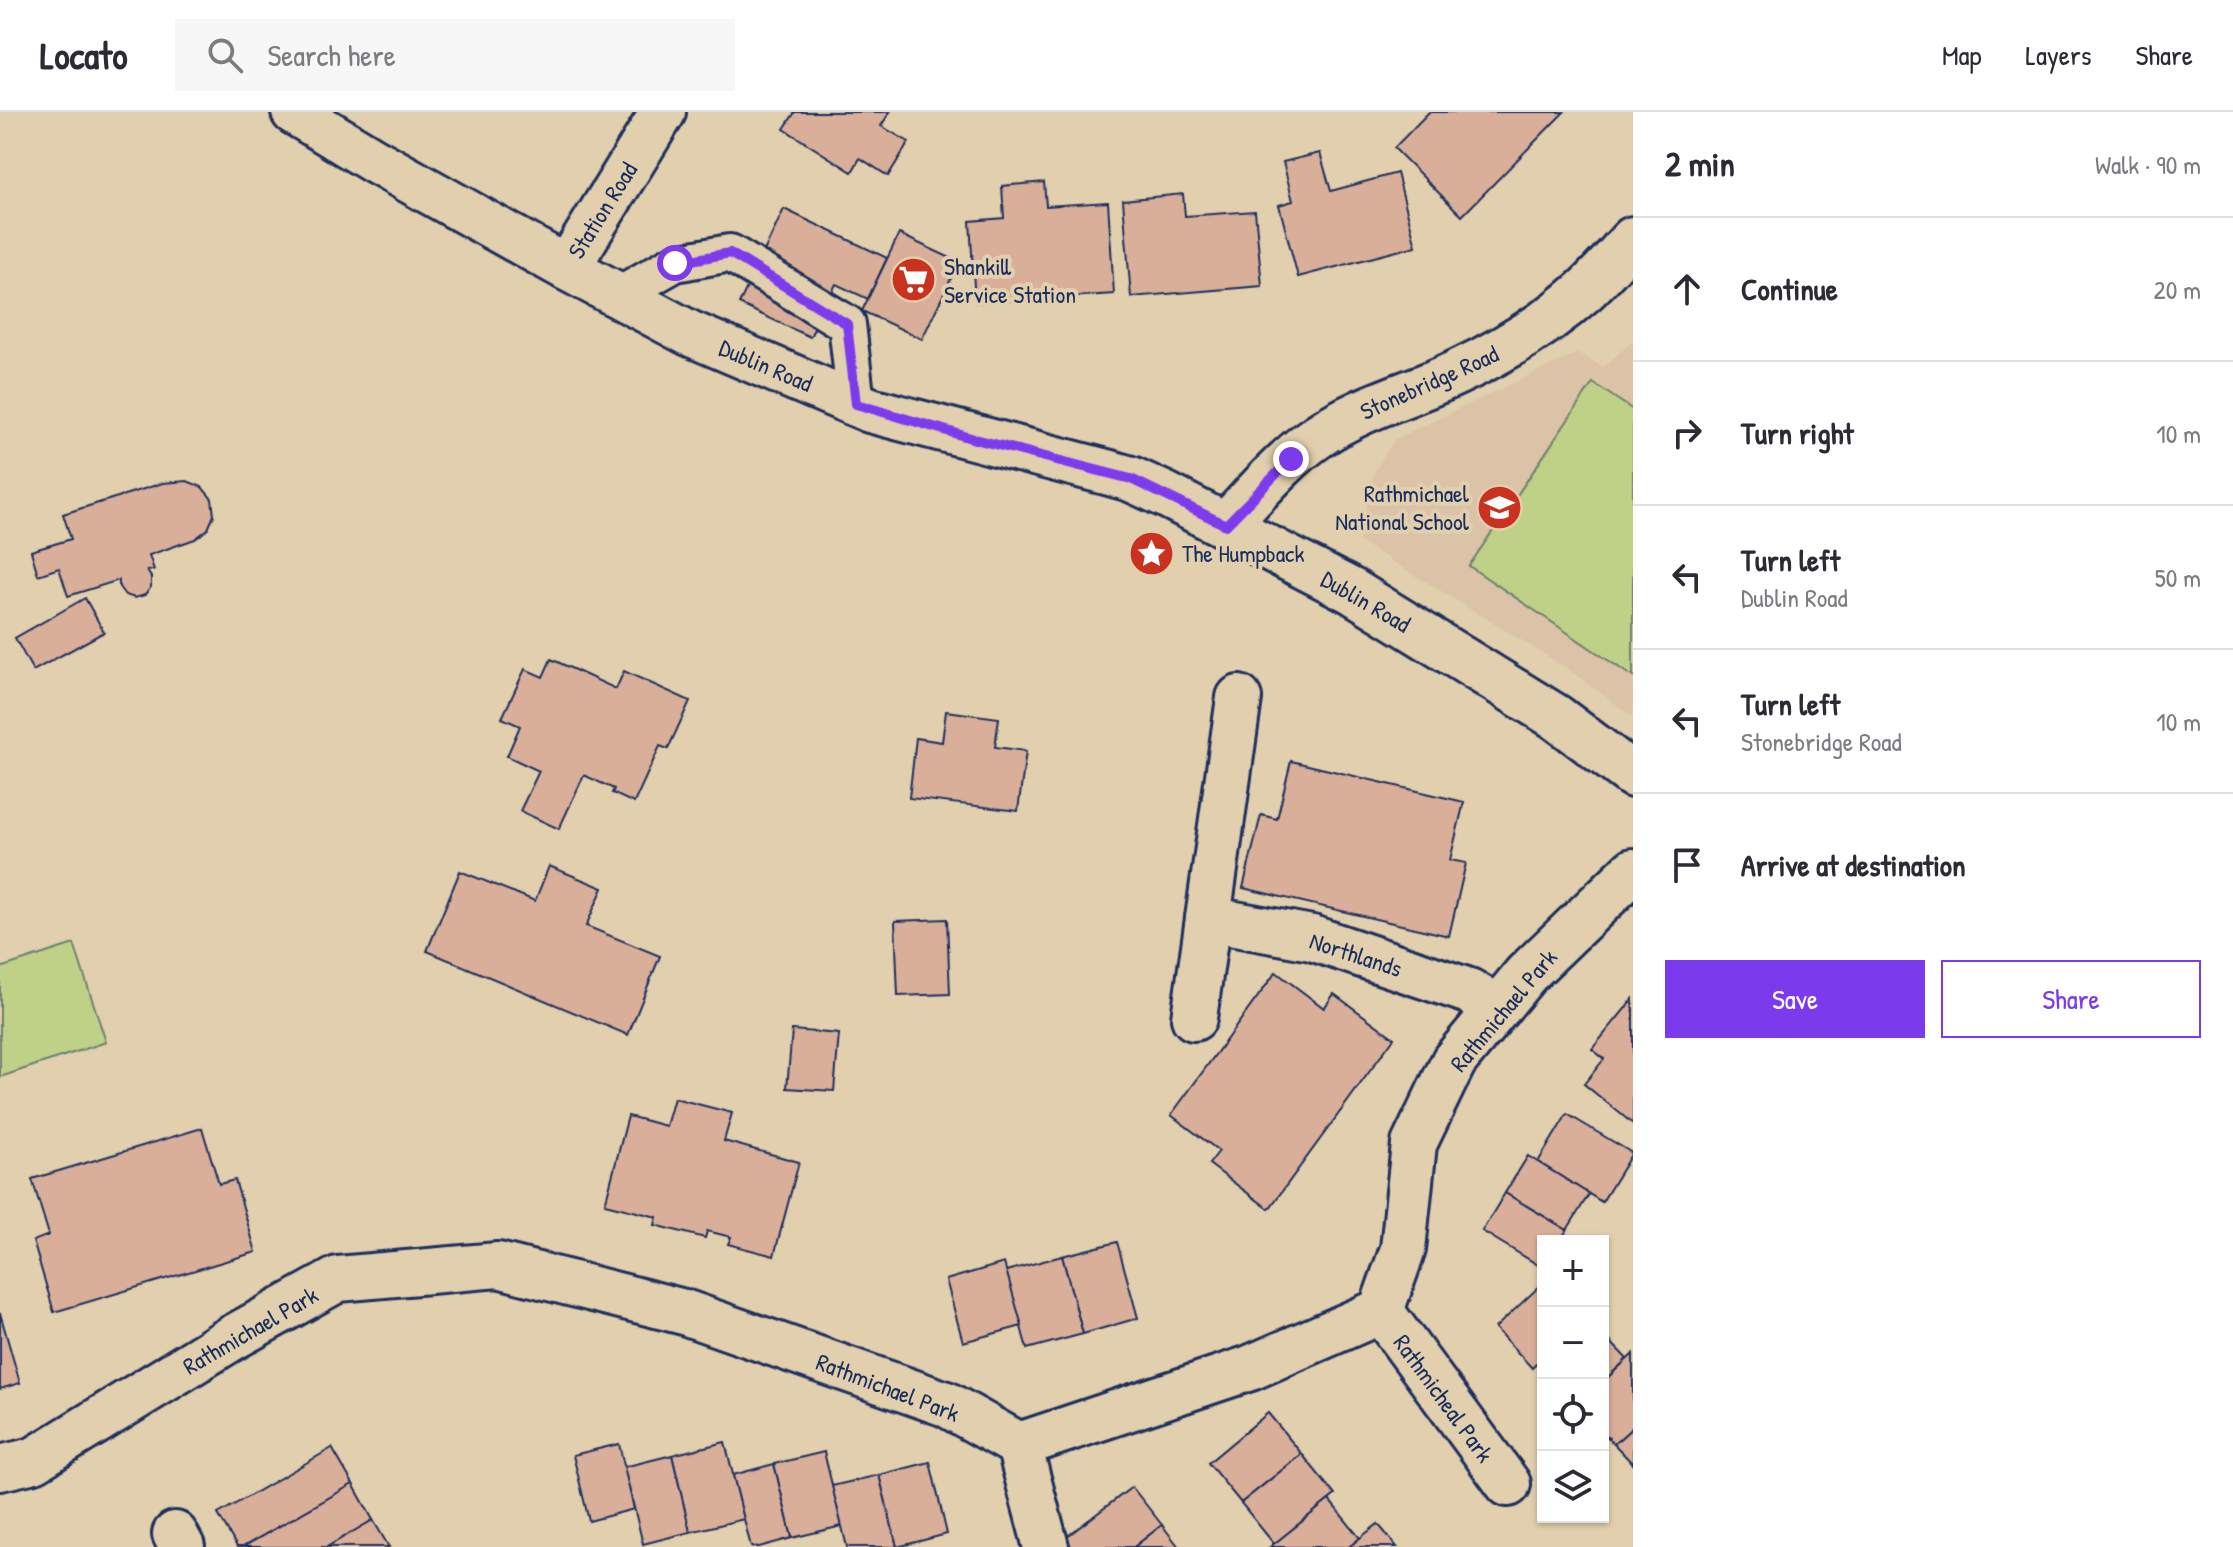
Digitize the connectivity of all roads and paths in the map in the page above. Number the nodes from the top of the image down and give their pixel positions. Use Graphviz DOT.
graph roads {
  1 [pos="294,112"];
  2 [pos="663,112"];
  3 [pos="1633,239"];
  4 [pos="567,268"];
  5 [pos="619,295"];
  6 [pos="856,404"];
  7 [pos="1226,525"];
  8 [pos="1239,698"];
  9 [pos="1633,775"];
  10 [pos="1633,871"];
  11 [pos="1208,919"];
  12 [pos="1498,1008"];
  13 [pos="1194,1018"];
  14 [pos="1381,1311"];
  15 [pos="1019,1445"];
  16 [pos="0,1468"];
  17 [pos="1508,1484"];
  18 [pos="1046,1547"];
  1 -- 4 [label="street, Dublin Road"];
  2 -- 4 [label="street, Station Road"];
  3 -- 7 [label="street, Stonebridge Road"];
  4 -- 5 [label="street, Dublin Road"];
  5 -- 6 [label="street, Dublin Road"];
  5 -- 6 [label="lane"];
  6 -- 7 [label="street, Dublin Road"];
  7 -- 9 [label="street, Dublin Road"];
  8 -- 11 [label="street"];
  10 -- 12 [label="street, Rathmichael Park"];
  11 -- 12 [label="street, Northlands"];
  11 -- 13 [label="street"];
  12 -- 14 [label="street, Rathmichael Park"];
  14 -- 15 [label="street"];
  14 -- 17 [label="street, Rathmicheal Park"];
  15 -- 16 [label="street, Rathmichael Park"];
  15 -- 18 [label="street"];
}
